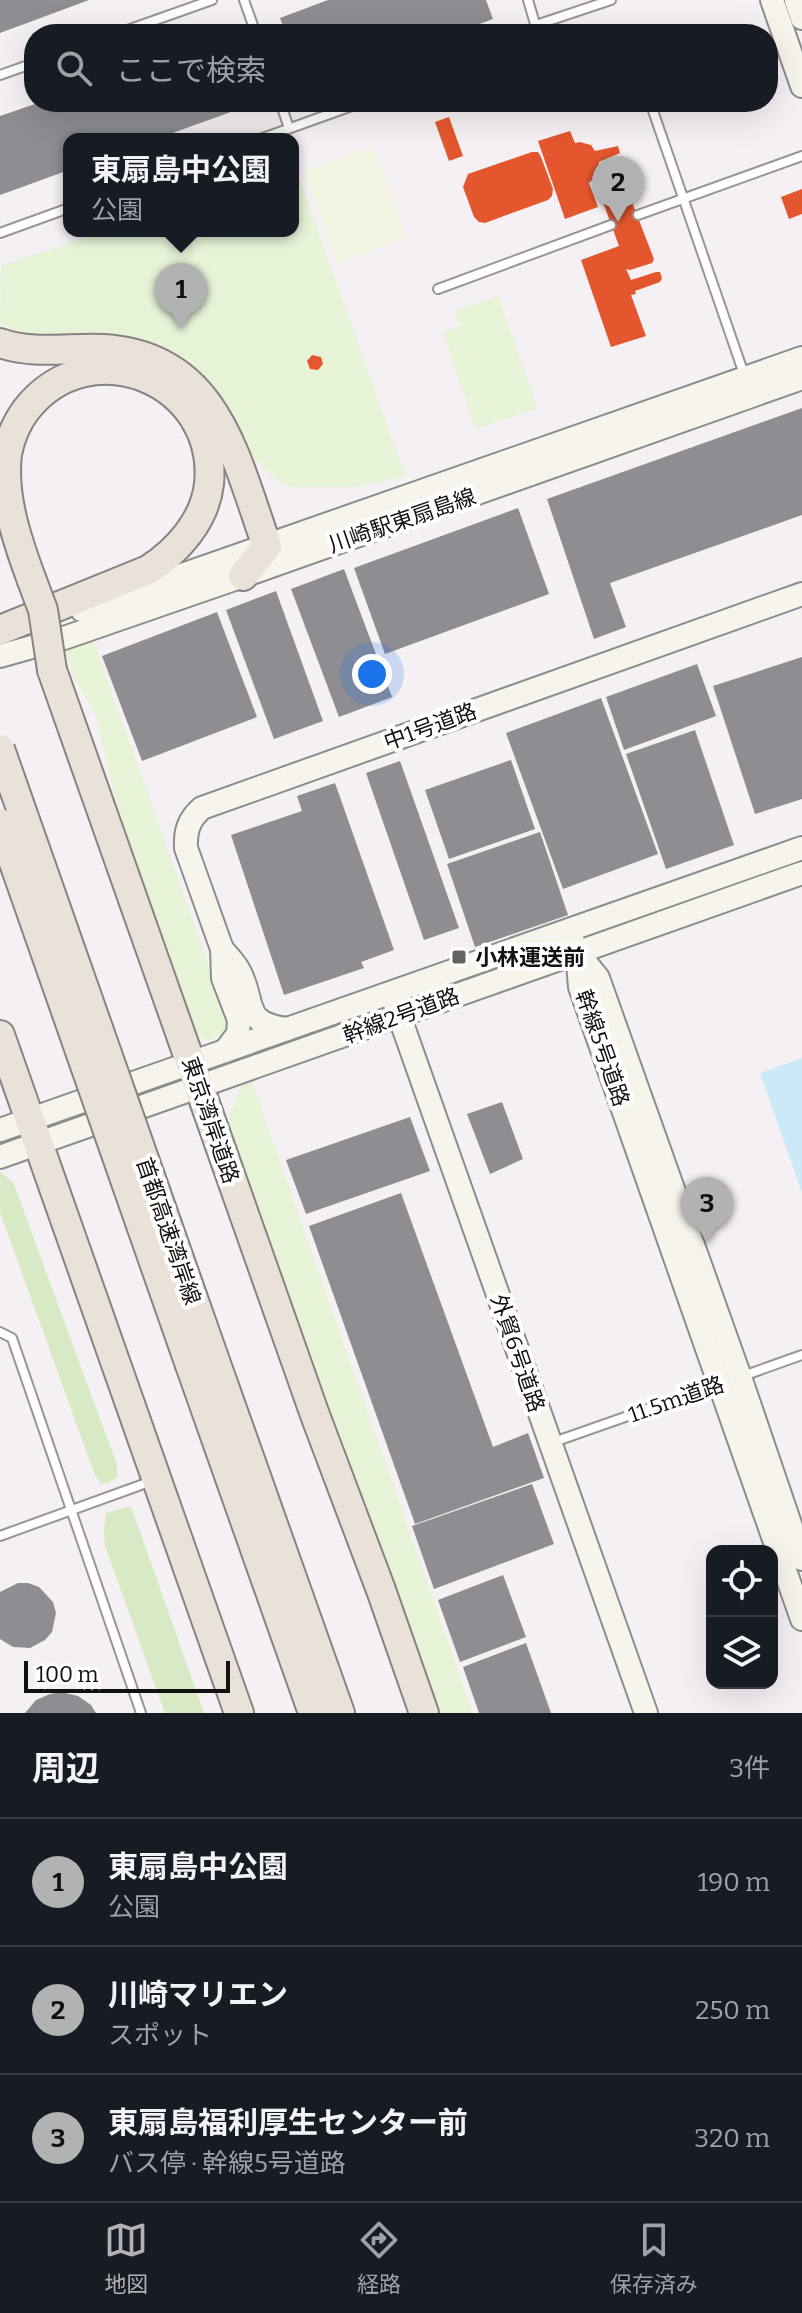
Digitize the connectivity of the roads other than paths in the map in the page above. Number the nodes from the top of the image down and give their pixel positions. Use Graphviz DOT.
graph roads {
  1 [pos="212,0"];
  2 [pos="244,0"];
  3 [pos="528,0"];
  4 [pos="611,0"];
  5 [pos="772,0"];
  6 [pos="796,0"];
  7 [pos="802,18"];
  8 [pos="144,24"];
  9 [pos="252,24"];
  10 [pos="535,24"];
  11 [pos="552,24"];
  12 [pos="24,67"];
  13 [pos="0,75"];
  14 [pos="802,86"];
  15 [pos="283,112"];
  16 [pos="335,112"];
  17 [pos="653,112"];
  18 [pos="289,128"];
  19 [pos="276,133"];
  20 [pos="802,156"];
  21 [pos="682,198"];
  22 [pos="63,210"];
  23 [pos="638,215"];
  24 [pos="611,225"];
  25 [pos="0,233"];
  26 [pos="438,289"];
  27 [pos="0,343"];
  28 [pos="802,358"];
  29 [pos="745,378"];
  30 [pos="802,378"];
  31 [pos="0,525"];
  32 [pos="267,546"];
  33 [pos="243,576"];
  34 [pos="26,582"];
  35 [pos="802,594"];
  36 [pos="0,631"];
  37 [pos="0,656"];
  38 [pos="0,749"];
  39 [pos="0,823"];
  40 [pos="802,848"];
  41 [pos="802,873"];
  42 [pos="573,941"];
  43 [pos="222,949"];
  44 [pos="395,1004"];
  45 [pos="287,1029"];
  46 [pos="0,1035"];
  47 [pos="225,1051"];
  48 [pos="195,1074"];
  49 [pos="0,1130"];
  50 [pos="34,1132"];
  51 [pos="0,1157"];
  52 [pos="0,1332"];
  53 [pos="802,1355"];
  54 [pos="202,1361"];
  55 [pos="730,1380"];
  56 [pos="550,1444"];
  57 [pos="157,1479"];
  58 [pos="70,1510"];
  59 [pos="0,1536"];
  60 [pos="802,1559"];
  61 [pos="802,1619"];
  62 [pos="141,1713"];
  63 [pos="239,1713"];
  64 [pos="313,1713"];
  65 [pos="340,1713"];
  66 [pos="424,1713"];
  67 [pos="646,1713"];
  1 -- 8 [label="lane"];
  2 -- 9 [label="lane"];
  3 -- 10 [label="lane"];
  4 -- 11 [label="lane"];
  5 -- 14 [label="street"];
  6 -- 7 [label="street"];
  12 -- 13 [label="lane"];
  15 -- 18 [label="lane"];
  16 -- 18 [label="lane"];
  17 -- 21 [label="lane"];
  18 -- 19 [label="lane"];
  20 -- 21 [label="lane"];
  21 -- 23 [label="lane"];
  21 -- 29 [label="lane"];
  22 -- 25 [label="lane"];
  24 -- 26 [label="lane"];
  27 -- 32 [label="highway"];
  28 -- 29 [label="street, 川崎駅東扇島線"];
  29 -- 32 [label="street, 川崎駅東扇島線"];
  30 -- 33 [label="street, 川崎駅東扇島線"];
  31 -- 34 [label="highway, 東京湾岸道路"];
  32 -- 33 [label="highway"];
  32 -- 36 [label="street, 川崎駅東扇島線"];
  33 -- 37 [label="street, 川崎駅東扇島線"];
  34 -- 36 [label="highway"];
  34 -- 48 [label="highway, 東京湾岸道路, bridge"];
  35 -- 43 [label="street, 中1号道路"];
  38 -- 54 [label="highway, 首都高速湾岸線, bridge"];
  39 -- 54 [label="highway, 首都高速湾岸線, bridge"];
  40 -- 42 [label="street, 幹線2号道路"];
  41 -- 42 [label="street, 幹線2号道路"];
  42 -- 44 [label="street, 幹線2号道路"];
  42 -- 55 [label="street, 幹線5号道路"];
  43 -- 45 [label="street, 中1号道路"];
  43 -- 47 [label="street, 中1号道路"];
  44 -- 45 [label="street, 幹線2号道路"];
  44 -- 48 [label="street, 幹線2号道路"];
  44 -- 56 [label="street, 外貿6号道路"];
  45 -- 47 [label="street, 幹線2号道路"];
  46 -- 50 [label="highway"];
  47 -- 48 [label="street, 幹線2号道路"];
  48 -- 50 [label="street, 幹線2号道路"];
  48 -- 66 [label="highway, 東京湾岸道路"];
  49 -- 50 [label="street, 幹線2号道路"];
  50 -- 51 [label="street, 幹線2号道路"];
  50 -- 57 [label="highway"];
  52 -- 58 [label="lane"];
  53 -- 55 [label="lane, 11.5m道路"];
  54 -- 64 [label="highway, 首都高速湾岸線"];
  54 -- 65 [label="highway, 首都高速湾岸線"];
  55 -- 56 [label="lane, 11.5m道路"];
  55 -- 60 [label="street, 幹線5号道路"];
  55 -- 61 [label="street, 幹線5号道路"];
  56 -- 67 [label="street, 外貿6号道路"];
  57 -- 58 [label="lane"];
  57 -- 63 [label="highway"];
  58 -- 59 [label="lane"];
  58 -- 62 [label="lane"];
}
